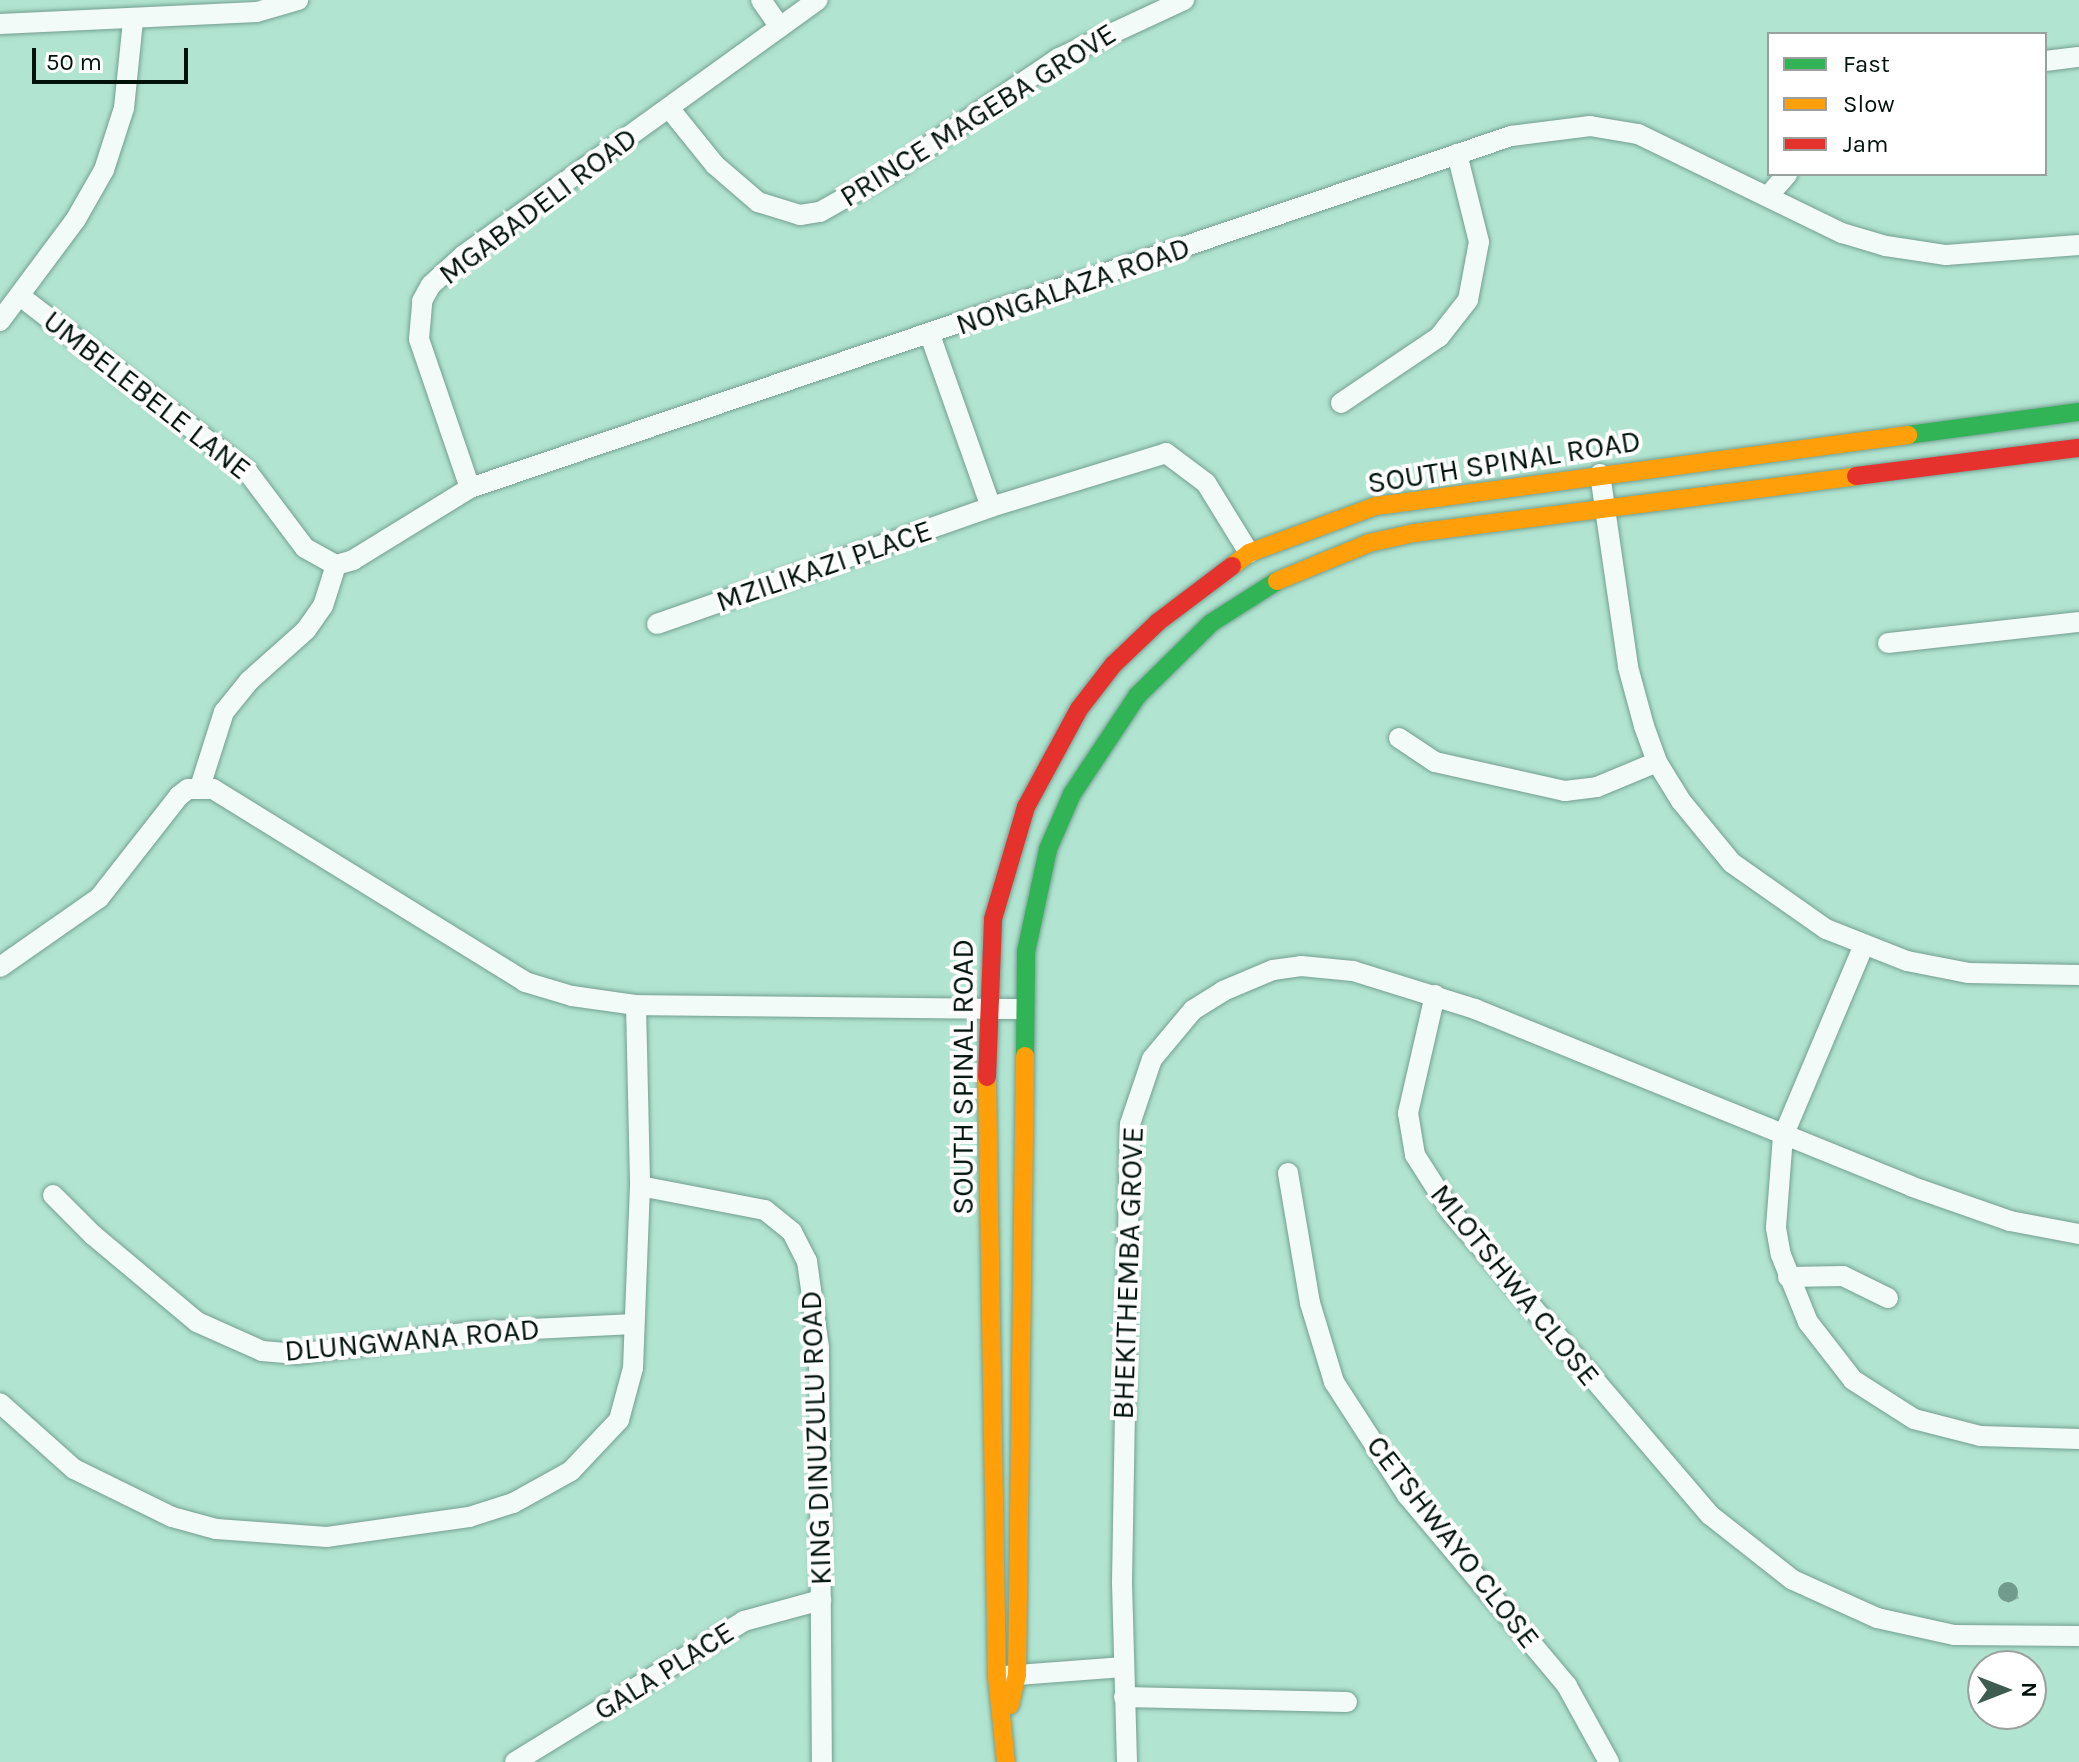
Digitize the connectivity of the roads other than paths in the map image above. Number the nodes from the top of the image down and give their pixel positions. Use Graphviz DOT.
graph roads {
  1 [pos="298,0"];
  2 [pos="761,0"];
  3 [pos="818,0"];
  4 [pos="1184,0"];
  5 [pos="133,21"];
  6 [pos="0,24"];
  7 [pos="780,27"];
  8 [pos="2079,57"];
  9 [pos="2047,61"];
  10 [pos="669,108"];
  11 [pos="1457,154"];
  12 [pos="1785,176"];
  13 [pos="1769,195"];
  14 [pos="2079,245"];
  15 [pos="20,296"];
  16 [pos="0,321"];
  17 [pos="930,335"];
  18 [pos="1341,403"];
  19 [pos="2079,412"];
  20 [pos="2079,448"];
  21 [pos="1600,474"];
  22 [pos="470,488"];
  23 [pos="991,507"];
  24 [pos="1606,508"];
  25 [pos="1249,553"];
  26 [pos="336,565"];
  27 [pos="2079,622"];
  28 [pos="657,624"];
  29 [pos="1888,643"];
  30 [pos="1399,738"];
  31 [pos="1657,762"];
  32 [pos="200,787"];
  33 [pos="1863,947"];
  34 [pos="0,967"];
  35 [pos="2079,975"];
  36 [pos="1435,995"];
  37 [pos="636,1005"];
  38 [pos="986,1008"];
  39 [pos="1023,1009"];
  40 [pos="1783,1136"];
  41 [pos="1288,1173"];
  42 [pos="640,1186"];
  43 [pos="53,1195"];
  44 [pos="2079,1234"];
  45 [pos="1788,1277"];
  46 [pos="1888,1298"];
  47 [pos="634,1324"];
  48 [pos="0,1403"];
  49 [pos="2079,1439"];
  50 [pos="821,1600"];
  51 [pos="2079,1636"];
  52 [pos="1124,1667"];
  53 [pos="1007,1676"];
  54 [pos="1124,1697"];
  55 [pos="1347,1702"];
  56 [pos="515,1762"];
  57 [pos="822,1762"];
  58 [pos="1006,1762"];
  59 [pos="1127,1762"];
  60 [pos="1609,1762"];
  1 -- 5 [label="street"];
  2 -- 7 [label="street"];
  3 -- 7 [label="street, MGABADELI ROAD"];
  4 -- 10 [label="street, PRINCE MAGEBA GROVE"];
  5 -- 6 [label="street"];
  5 -- 15 [label="street"];
  7 -- 10 [label="street, MGABADELI ROAD"];
  8 -- 9 [label="street"];
  10 -- 22 [label="street, MGABADELI ROAD"];
  11 -- 13 [label="street, NONGALAZA ROAD"];
  11 -- 17 [label="street, NONGALAZA ROAD"];
  11 -- 18 [label="street"];
  12 -- 13 [label="street"];
  13 -- 14 [label="street, NONGALAZA ROAD"];
  15 -- 16 [label="street"];
  15 -- 26 [label="street, UMBELEBELE LANE"];
  17 -- 22 [label="street, NONGALAZA ROAD"];
  17 -- 23 [label="street"];
  19 -- 21 [label="street, SOUTH SPINAL ROAD"];
  20 -- 24 [label="street, SOUTH SPINAL ROAD"];
  21 -- 24 [label="street"];
  21 -- 25 [label="street, SOUTH SPINAL ROAD"];
  22 -- 26 [label="street, NONGALAZA ROAD"];
  23 -- 25 [label="street, MZILIKAZI PLACE"];
  23 -- 28 [label="street, MZILIKAZI PLACE"];
  24 -- 31 [label="street"];
  24 -- 39 [label="street, SOUTH SPINAL ROAD"];
  25 -- 38 [label="street, SOUTH SPINAL ROAD"];
  26 -- 32 [label="street"];
  27 -- 29 [label="street"];
  30 -- 31 [label="street"];
  31 -- 33 [label="street"];
  32 -- 34 [label="street"];
  32 -- 37 [label="street"];
  33 -- 35 [label="street"];
  33 -- 40 [label="street"];
  36 -- 40 [label="street"];
  36 -- 51 [label="street, MLOTSHWA CLOSE"];
  36 -- 52 [label="street, BHEKITHEMBA GROVE"];
  37 -- 38 [label="street"];
  37 -- 42 [label="street"];
  38 -- 39 [label="street"];
  38 -- 53 [label="street, SOUTH SPINAL ROAD"];
  39 -- 53 [label="street, SOUTH SPINAL ROAD"];
  40 -- 44 [label="street"];
  40 -- 45 [label="street"];
  41 -- 60 [label="street, CETSHWAYO CLOSE"];
  42 -- 47 [label="street"];
  42 -- 50 [label="street, KING DINUZULU ROAD"];
  43 -- 47 [label="street, DLUNGWANA ROAD"];
  45 -- 46 [label="street"];
  45 -- 49 [label="street"];
  47 -- 48 [label="street"];
  50 -- 56 [label="street, GALA PLACE"];
  50 -- 57 [label="street, KING DINUZULU ROAD"];
  52 -- 53 [label="street"];
  52 -- 54 [label="street, BHEKITHEMBA GROVE"];
  53 -- 58 [label="street, SOUTH SPINAL ROAD"];
  54 -- 55 [label="street"];
  54 -- 59 [label="street, BHEKITHEMBA GROVE"];
}
